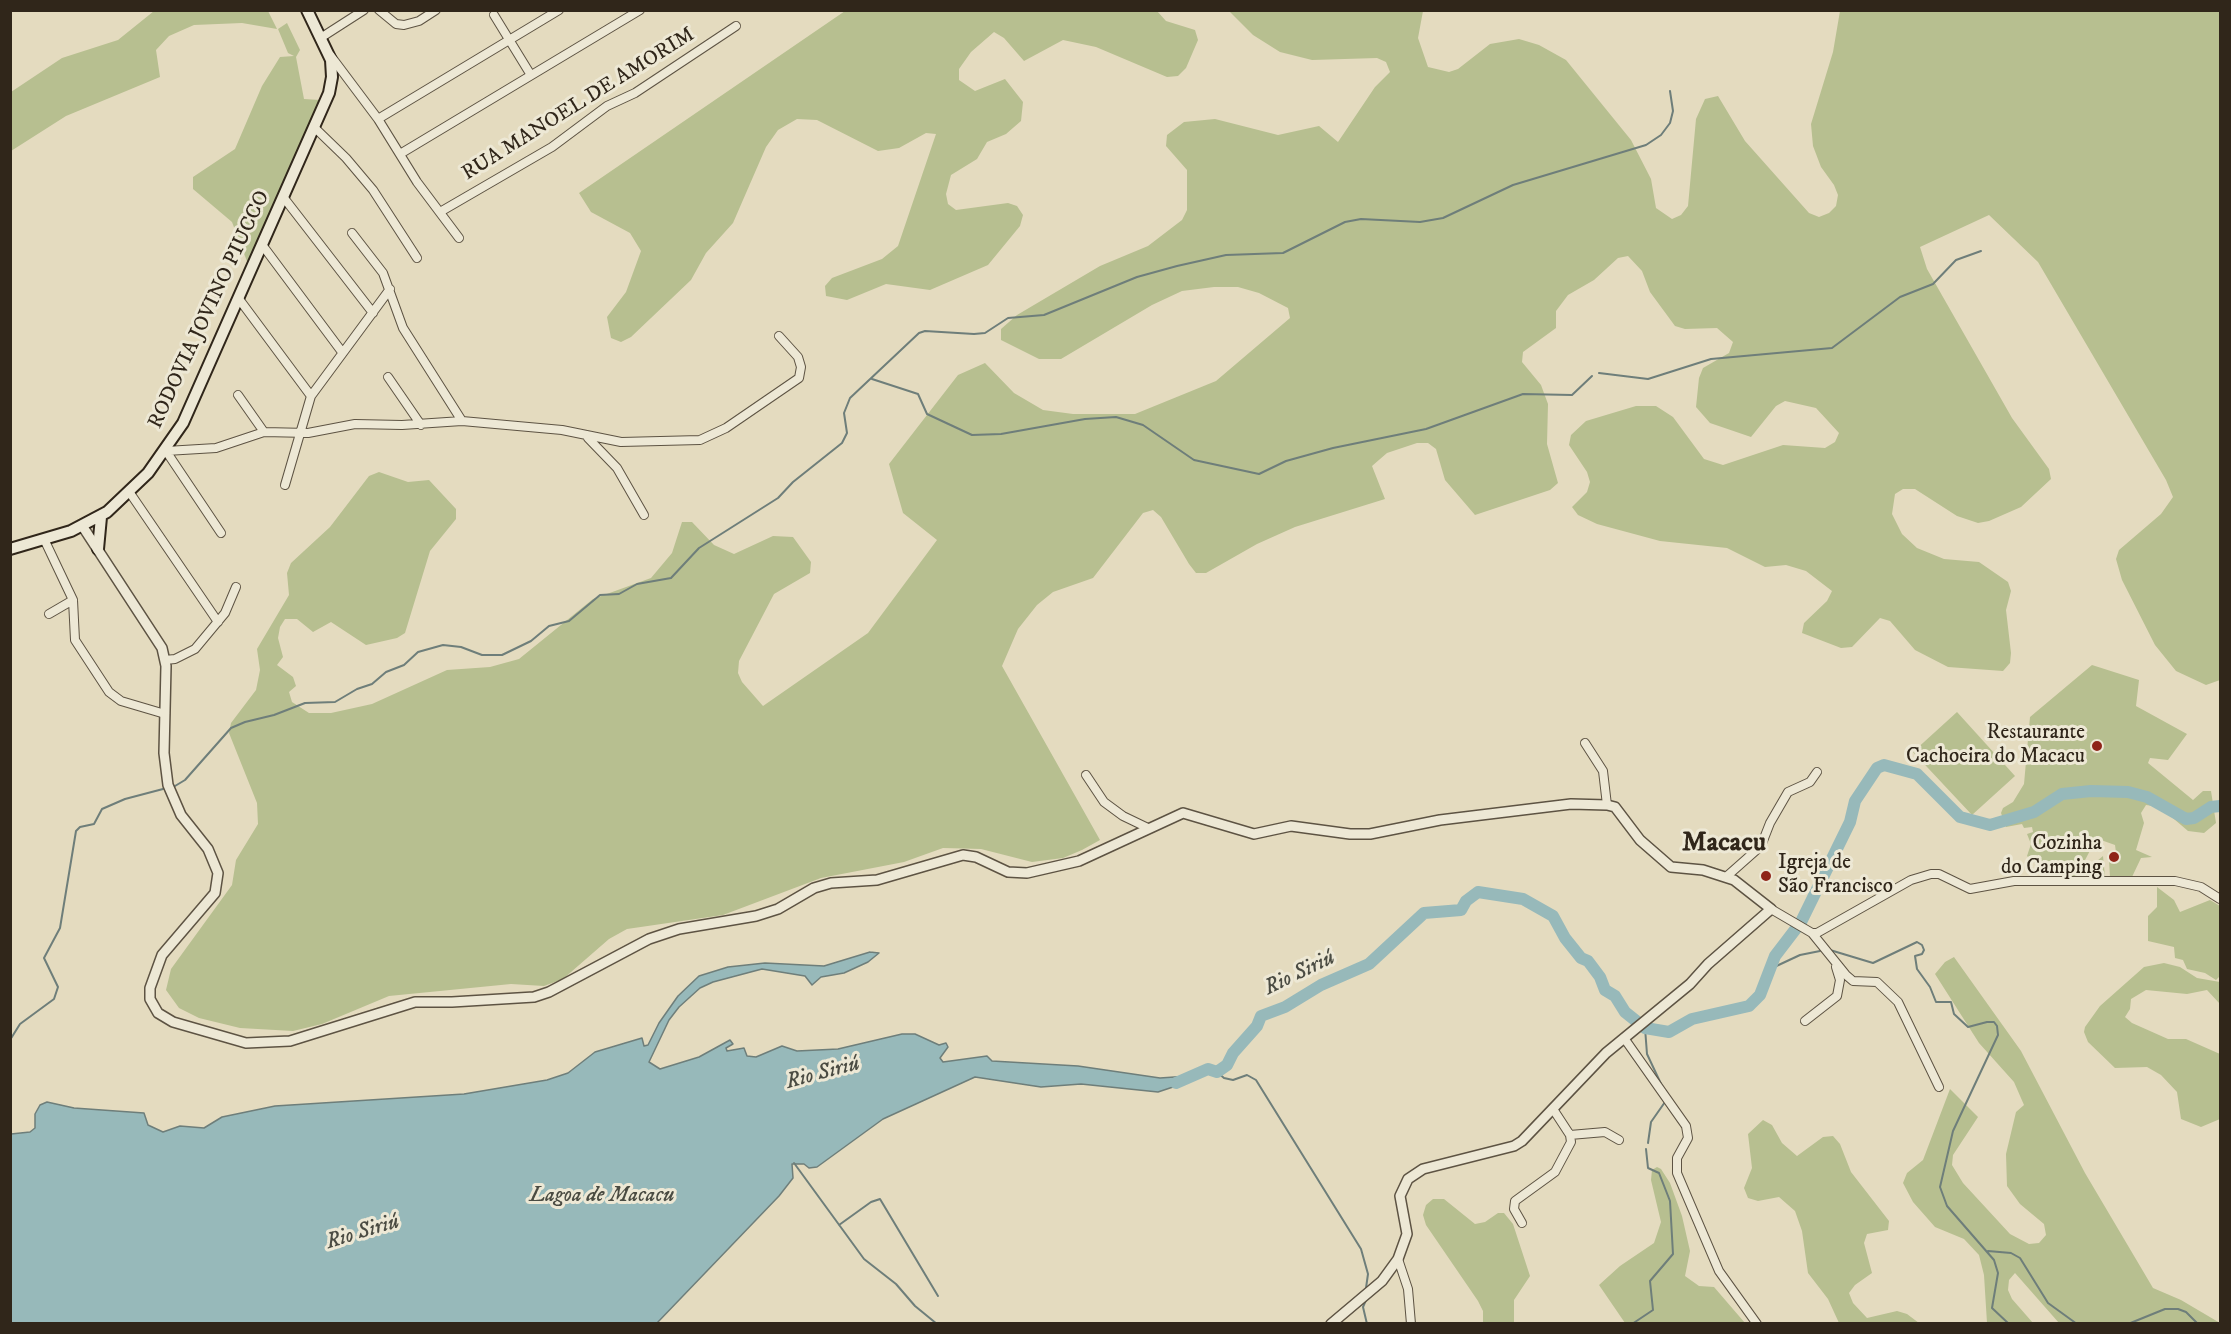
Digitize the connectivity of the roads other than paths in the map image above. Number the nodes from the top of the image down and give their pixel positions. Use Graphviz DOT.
graph roads {
  1 [pos="307,10"];
  2 [pos="364,10"];
  3 [pos="379,10"];
  4 [pos="436,10"];
  5 [pos="559,10"];
  6 [pos="640,10"];
  7 [pos="494,15"];
  8 [pos="736,26"];
  9 [pos="321,37"];
  10 [pos="509,40"];
  11 [pos="328,53"];
  12 [pos="529,72"];
  13 [pos="346,76"];
  14 [pos="331,86"];
  15 [pos="378,119"];
  16 [pos="315,128"];
  17 [pos="400,154"];
  18 [pos="284,198"];
  19 [pos="440,212"];
  20 [pos="352,233"];
  21 [pos="459,238"];
  22 [pos="263,246"];
  23 [pos="417,258"];
  24 [pos="390,289"];
  25 [pos="239,299"];
  26 [pos="373,313"];
  27 [pos="779,336"];
  28 [pos="342,352"];
  29 [pos="388,377"];
  30 [pos="237,395"];
  31 [pos="310,396"];
  32 [pos="462,422"];
  33 [pos="421,425"];
  34 [pos="264,432"];
  35 [pos="300,432"];
  36 [pos="588,438"];
  37 [pos="166,451"];
  38 [pos="285,485"];
  39 [pos="130,493"];
  40 [pos="644,515"];
  41 [pos="101,517"];
  42 [pos="83,527"];
  43 [pos="221,533"];
  44 [pos="44,539"];
  45 [pos="10,549"];
  46 [pos="98,549"];
  47 [pos="236,587"];
  48 [pos="73,600"];
  49 [pos="49,614"];
  50 [pos="218,622"];
  51 [pos="165,660"];
  52 [pos="165,714"];
  53 [pos="1584,743"];
  54 [pos="1817,772"];
  55 [pos="1086,775"];
  56 [pos="1607,805"];
  57 [pos="1148,828"];
  58 [pos="1726,877"];
  59 [pos="2220,899"];
  60 [pos="1771,909"];
  61 [pos="1812,933"];
  62 [pos="1835,965"];
  63 [pos="1805,1021"];
  64 [pos="1624,1038"];
  65 [pos="1939,1087"];
  66 [pos="1553,1109"];
  67 [pos="1570,1135"];
  68 [pos="1619,1140"];
  69 [pos="1522,1223"];
  70 [pos="1398,1259"];
  71 [pos="1330,1323"];
  72 [pos="1411,1323"];
  73 [pos="1757,1323"];
  1 -- 9 [label="main road, RODOVIA JOVINO PIUCCO"];
  2 -- 9 [label="street"];
  3 -- 4 [label="street"];
  5 -- 10 [label="street"];
  6 -- 17 [label="street"];
  7 -- 10 [label="street"];
  8 -- 19 [label="street, RUA MANOEL DE AMORIM"];
  9 -- 11 [label="main road, RODOVIA JOVINO PIUCCO"];
  10 -- 12 [label="street"];
  10 -- 15 [label="street"];
  11 -- 13 [label="street"];
  11 -- 14 [label="main road, RODOVIA JOVINO PIUCCO"];
  13 -- 14 [label="street"];
  13 -- 15 [label="street"];
  14 -- 16 [label="main road, RODOVIA JOVINO PIUCCO"];
  15 -- 17 [label="street"];
  16 -- 18 [label="main road, RODOVIA JOVINO PIUCCO"];
  16 -- 23 [label="street"];
  17 -- 19 [label="street"];
  18 -- 22 [label="main road, RODOVIA JOVINO PIUCCO"];
  18 -- 26 [label="street"];
  19 -- 21 [label="street"];
  20 -- 24 [label="street"];
  22 -- 25 [label="main road, RODOVIA JOVINO PIUCCO"];
  22 -- 28 [label="street"];
  24 -- 26 [label="street"];
  24 -- 32 [label="street"];
  25 -- 31 [label="street"];
  25 -- 37 [label="main road, RODOVIA JOVINO PIUCCO"];
  26 -- 28 [label="street"];
  27 -- 36 [label="street"];
  28 -- 31 [label="street"];
  29 -- 33 [label="street"];
  30 -- 34 [label="street"];
  31 -- 35 [label="street"];
  32 -- 33 [label="street"];
  32 -- 36 [label="street"];
  33 -- 35 [label="street"];
  34 -- 35 [label="street"];
  34 -- 37 [label="street"];
  35 -- 38 [label="street"];
  36 -- 40 [label="street"];
  37 -- 39 [label="main road, RODOVIA JOVINO PIUCCO"];
  37 -- 43 [label="street"];
  39 -- 41 [label="main road, RODOVIA JOVINO PIUCCO"];
  39 -- 50 [label="street"];
  41 -- 42 [label="main road, RODOVIA JOVINO PIUCCO"];
  41 -- 46 [label="main road"];
  42 -- 44 [label="main road, RODOVIA JOVINO PIUCCO"];
  42 -- 46 [label="street"];
  44 -- 45 [label="main road, RODOVIA JOVINO PIUCCO"];
  44 -- 48 [label="street"];
  46 -- 51 [label="street"];
  47 -- 50 [label="street"];
  48 -- 49 [label="street"];
  48 -- 52 [label="street"];
  50 -- 51 [label="street"];
  51 -- 52 [label="street"];
  52 -- 57 [label="street"];
  53 -- 56 [label="street"];
  54 -- 58 [label="street"];
  55 -- 57 [label="street"];
  56 -- 57 [label="street"];
  56 -- 58 [label="street"];
  58 -- 60 [label="street"];
  59 -- 61 [label="street"];
  60 -- 61 [label="street"];
  60 -- 64 [label="street"];
  61 -- 62 [label="street"];
  62 -- 63 [label="street"];
  62 -- 65 [label="street"];
  64 -- 66 [label="street"];
  64 -- 73 [label="street"];
  66 -- 67 [label="street"];
  66 -- 70 [label="street"];
  67 -- 68 [label="street"];
  67 -- 69 [label="street"];
  70 -- 71 [label="street"];
  70 -- 72 [label="street"];
}
